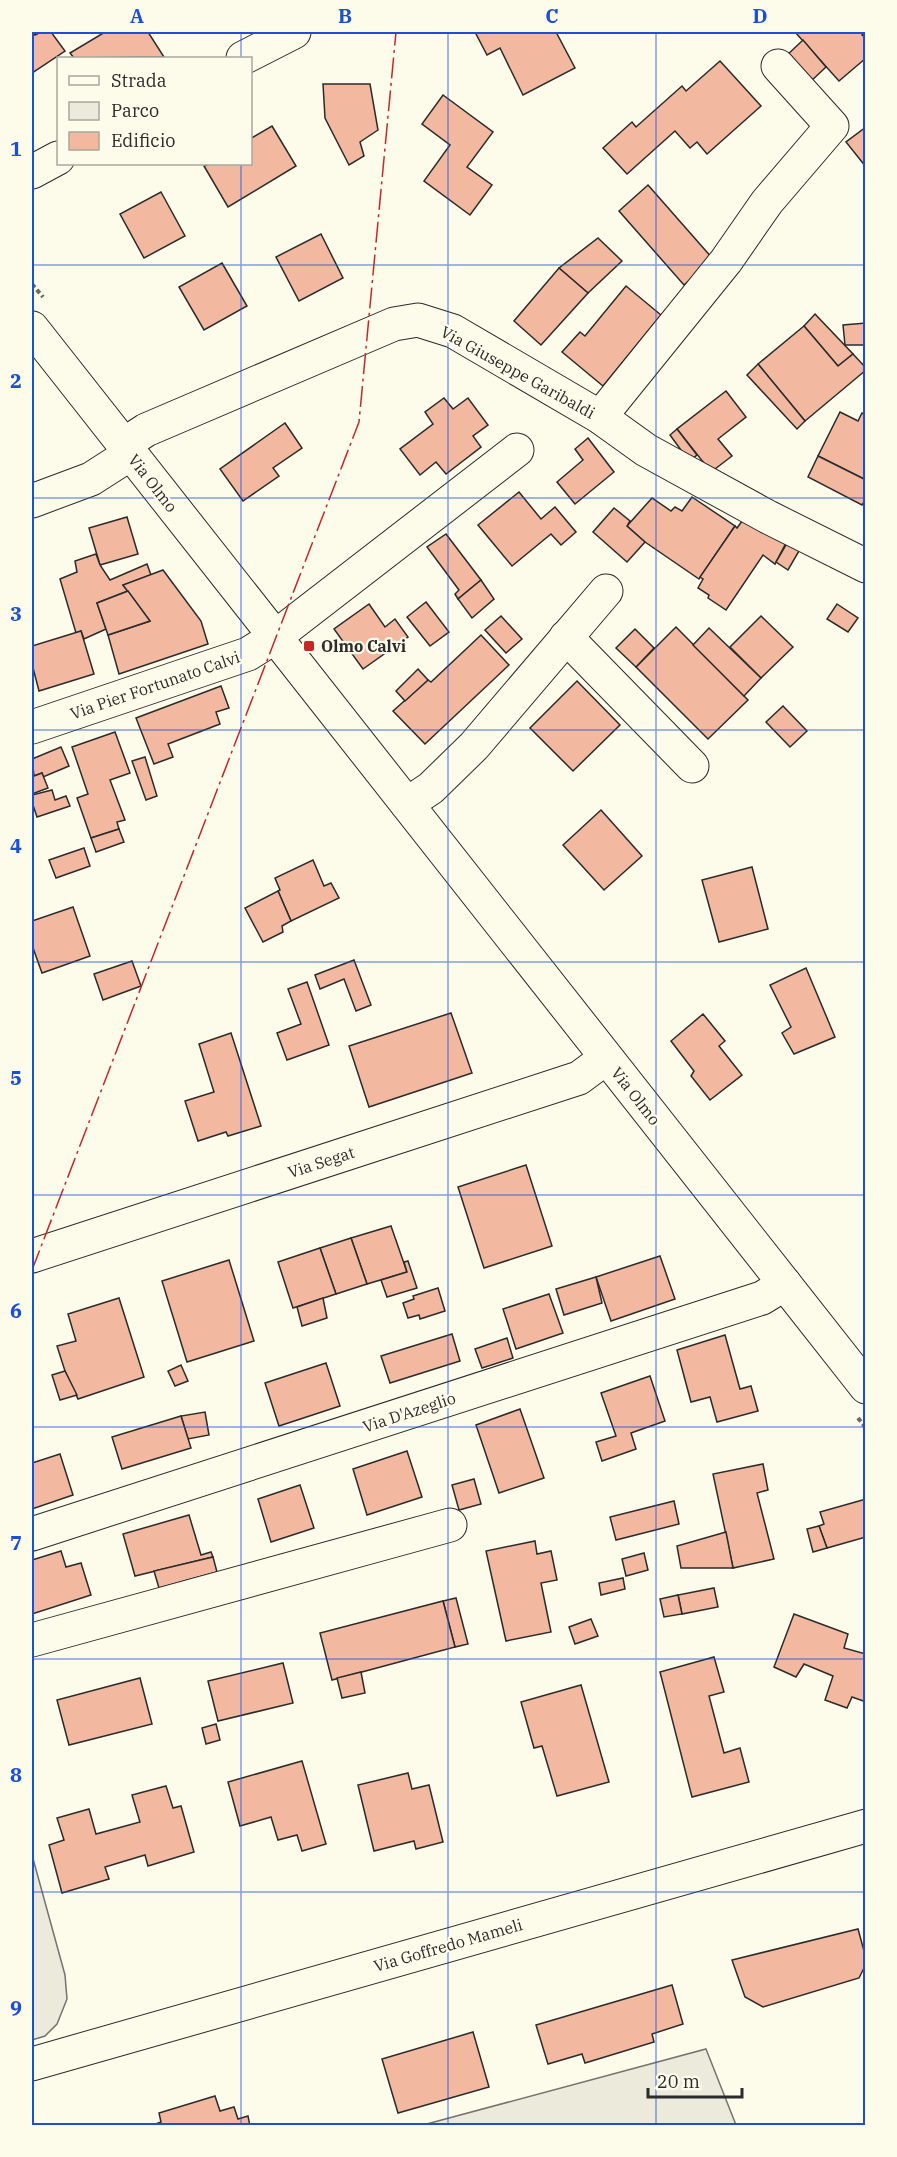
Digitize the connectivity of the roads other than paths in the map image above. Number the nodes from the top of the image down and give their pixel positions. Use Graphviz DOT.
graph roads {
  1 [pos="294,32"];
  2 [pos="245,57"];
  3 [pos="778,66"];
  4 [pos="57,159"];
  5 [pos="32,172"];
  6 [pos="32,328"];
  7 [pos="600,417"];
  8 [pos="127,449"];
  9 [pos="517,450"];
  10 [pos="32,501"];
  11 [pos="866,566"];
  12 [pos="606,591"];
  13 [pos="275,637"];
  14 [pos="567,637"];
  15 [pos="32,726"];
  16 [pos="692,766"];
  17 [pos="407,804"];
  18 [pos="606,1058"];
  19 [pos="32,1256"];
  20 [pos="785,1284"];
  21 [pos="866,1387"];
  22 [pos="450,1525"];
  23 [pos="32,1534"];
  24 [pos="32,1640"];
  25 [pos="866,1826"];
  26 [pos="32,2064"];
  1 -- 2 [label="street"];
  3 -- 7 [label="street"];
  4 -- 5 [label="street"];
  6 -- 8 [label="street, Via Olmo"];
  7 -- 8 [label="street, Via Giuseppe Garibaldi"];
  7 -- 11 [label="street, Via Giuseppe Garibaldi"];
  8 -- 10 [label="street, Via Giuseppe Garibaldi"];
  8 -- 13 [label="street, Via Olmo"];
  9 -- 13 [label="street"];
  12 -- 14 [label="street"];
  13 -- 15 [label="street, Via Pier Fortunato Calvi"];
  13 -- 17 [label="street, Via Olmo"];
  14 -- 16 [label="street"];
  14 -- 17 [label="street"];
  17 -- 18 [label="street, Via Olmo"];
  18 -- 19 [label="street, Via Segat"];
  18 -- 20 [label="street, Via Olmo"];
  20 -- 21 [label="street, Via Olmo"];
  20 -- 23 [label="street, Via D'Azeglio"];
  22 -- 24 [label="street"];
  25 -- 26 [label="street, Via Goffredo Mameli"];
}
